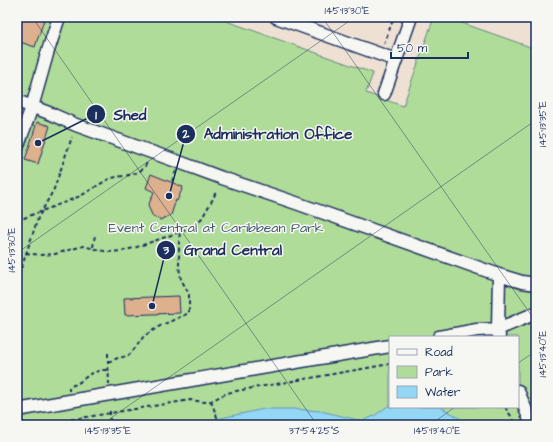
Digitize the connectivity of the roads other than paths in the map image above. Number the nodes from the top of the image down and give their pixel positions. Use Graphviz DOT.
graph roads {
  1 [pos="59,17"];
  2 [pos="276,17"];
  3 [pos="411,17"];
  4 [pos="396,60"];
  5 [pos="384,94"];
  6 [pos="17,102"];
  7 [pos="32,107"];
  8 [pos="17,148"];
  9 [pos="499,275"];
  10 [pos="536,284"];
  11 [pos="536,313"];
  12 [pos="497,334"];
  13 [pos="444,336"];
  14 [pos="389,346"];
  15 [pos="519,393"];
  16 [pos="17,410"];
  17 [pos="532,425"];
  1 -- 7 [label="street"];
  2 -- 4 [label="street"];
  3 -- 4 [label="street"];
  4 -- 5 [label="street"];
  6 -- 7 [label="street"];
  7 -- 8 [label="street"];
  7 -- 9 [label="street"];
  9 -- 10 [label="street"];
  9 -- 12 [label="street"];
  11 -- 12 [label="street"];
  12 -- 13 [label="street"];
  14 -- 16 [label="street"];
  15 -- 17 [label="street"];
}
